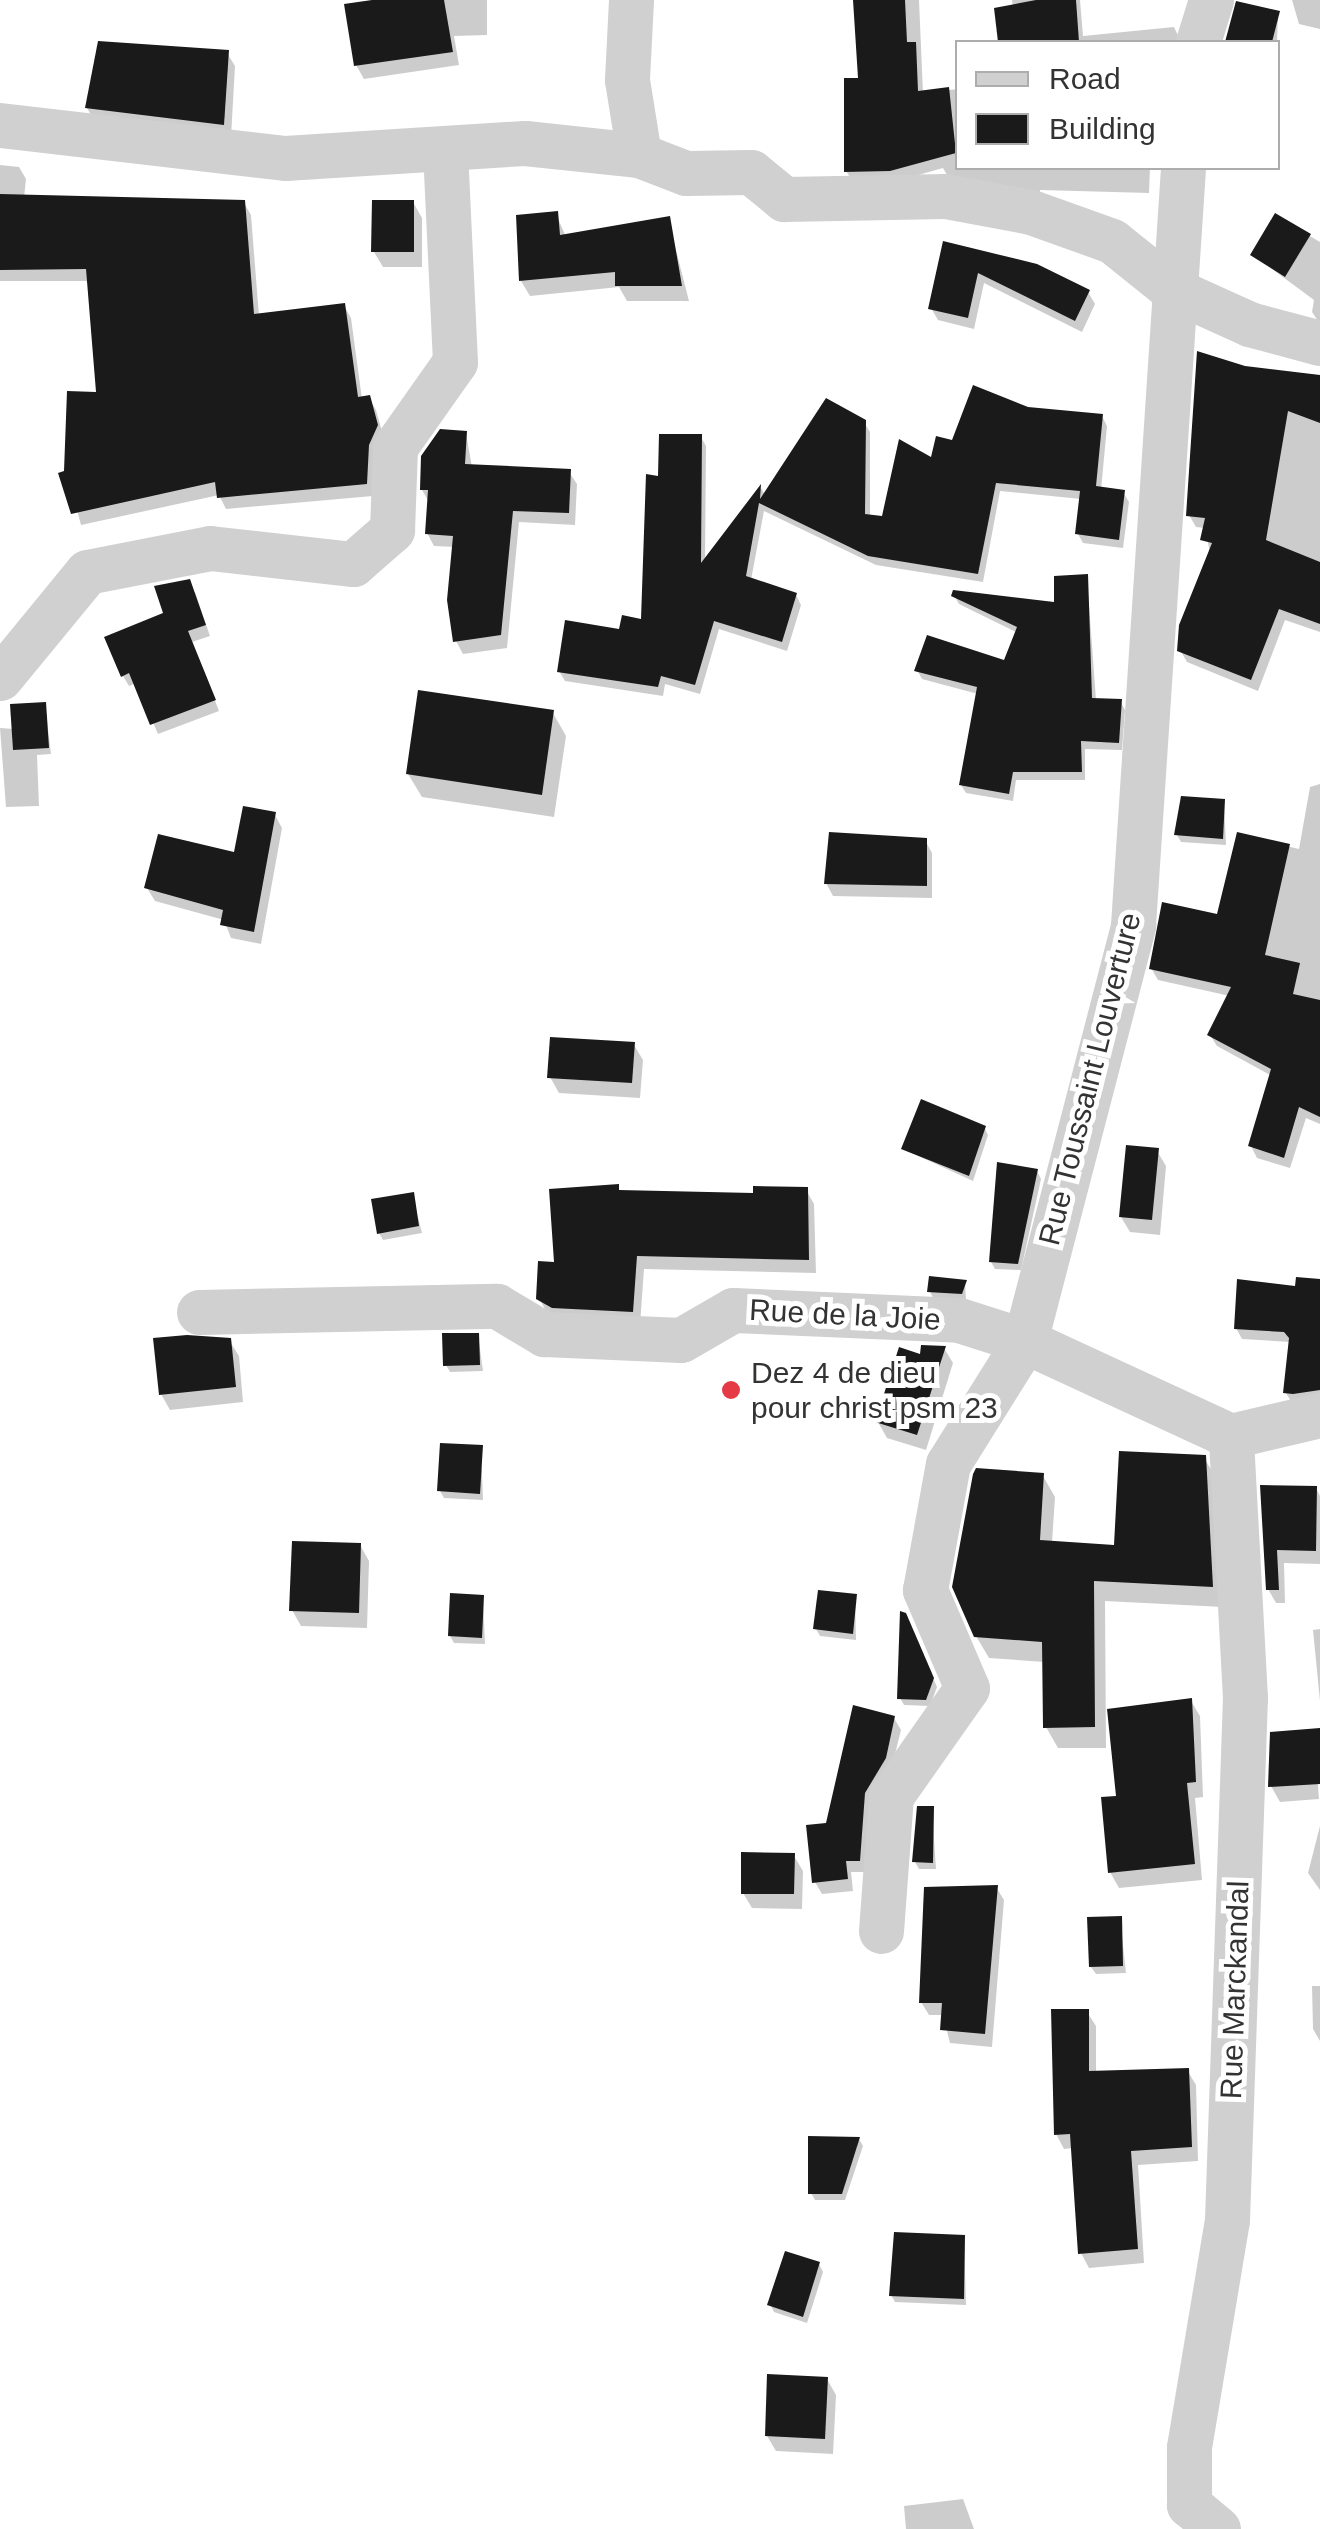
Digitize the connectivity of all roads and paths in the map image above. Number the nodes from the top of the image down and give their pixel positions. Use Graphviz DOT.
graph roads {
  1 [pos="630,0"];
  2 [pos="1211,0"];
  3 [pos="1199,40"];
  4 [pos="0,124"];
  5 [pos="445,150"];
  6 [pos="640,155"];
  7 [pos="1183,170"];
  8 [pos="1172,289"];
  9 [pos="1320,343"];
  10 [pos="0,678"];
  11 [pos="199,1312"];
  12 [pos="1025,1341"];
  13 [pos="1320,1415"];
  14 [pos="1232,1436"];
  15 [pos="881,1931"];
  16 [pos="1194,2521"];
  1 -- 6 [label="street"];
  2 -- 3 [label="street"];
  4 -- 5 [label="street"];
  5 -- 6 [label="street"];
  5 -- 10 [label="street"];
  6 -- 8 [label="street"];
  7 -- 8 [label="street, Rue Toussaint Louverture"];
  8 -- 9 [label="street"];
  8 -- 12 [label="street, Rue Toussaint Louverture"];
  11 -- 12 [label="street, Rue de la Joie"];
  12 -- 14 [label="street, Rue de la Joie"];
  12 -- 15 [label="street, Rue Toussaint Louverture"];
  13 -- 14 [label="street"];
  14 -- 16 [label="street, Rue Marckandal"];
}
